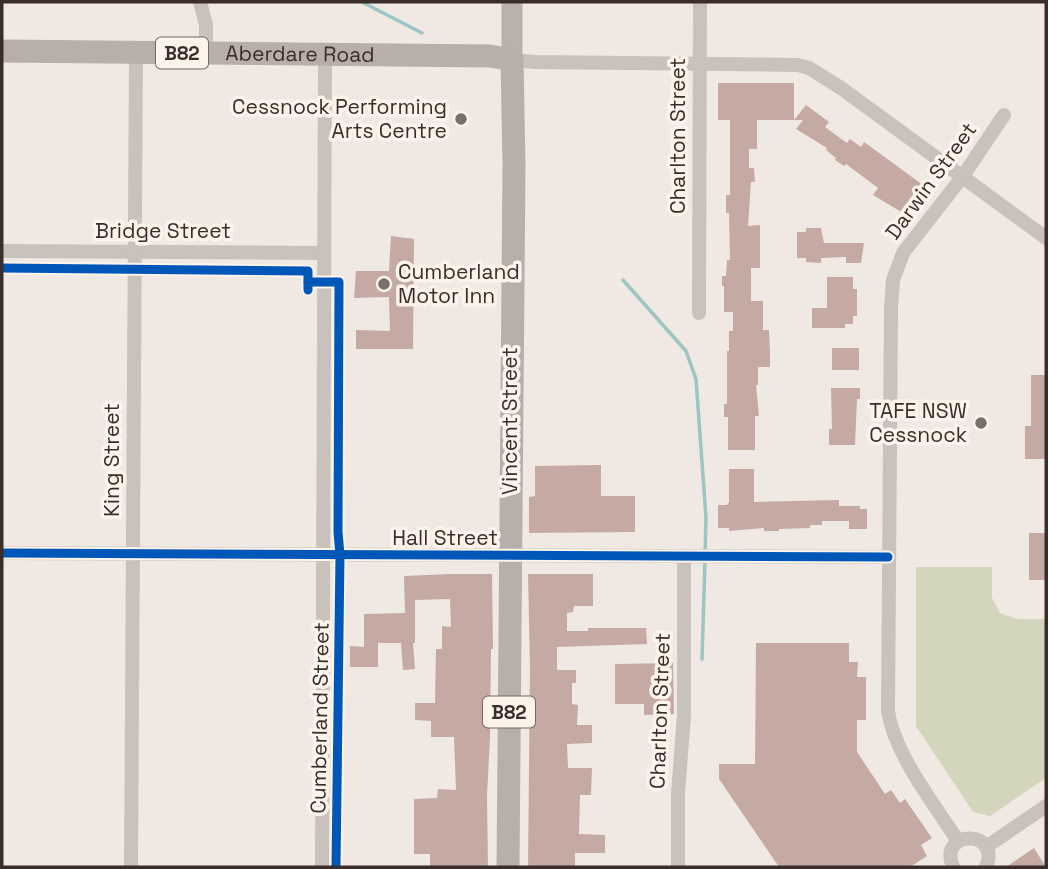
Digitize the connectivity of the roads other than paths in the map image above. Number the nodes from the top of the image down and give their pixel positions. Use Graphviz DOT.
graph roads {
  1 [pos="200,2"];
  2 [pos="512,2"];
  3 [pos="700,2"];
  4 [pos="2,51"];
  5 [pos="136,52"];
  6 [pos="206,54"];
  7 [pos="325,55"];
  8 [pos="512,60"];
  9 [pos="699,62"];
  10 [pos="1004,115"];
  11 [pos="963,176"];
  12 [pos="1046,238"];
  13 [pos="2,251"];
  14 [pos="134,252"];
  15 [pos="324,253"];
  16 [pos="699,313"];
  17 [pos="2,553"];
  18 [pos="133,553"];
  19 [pos="323,555"];
  20 [pos="509,556"];
  21 [pos="698,556"];
  22 [pos="888,557"];
  23 [pos="1046,806"];
  24 [pos="958,841"];
  25 [pos="986,847"];
  26 [pos="131,867"];
  27 [pos="322,867"];
  28 [pos="508,867"];
  29 [pos="678,867"];
  30 [pos="953,867"];
  31 [pos="986,867"];
  1 -- 6 [label="street"];
  2 -- 8 [label="street"];
  3 -- 9 [label="street, Charlton Street"];
  4 -- 5 [label="main road, Aberdare Road / B82"];
  5 -- 6 [label="main road, Aberdare Road / B82"];
  5 -- 14 [label="street, King Street"];
  6 -- 7 [label="main road, Aberdare Road / B82"];
  7 -- 8 [label="main road, Aberdare Road / B82"];
  7 -- 15 [label="street, Cumberland Street"];
  8 -- 9 [label="street"];
  8 -- 20 [label="main road, Vincent Street / B82"];
  9 -- 11 [label="street"];
  9 -- 16 [label="street, Charlton Street"];
  10 -- 11 [label="street, Darwin Street"];
  11 -- 12 [label="street"];
  11 -- 22 [label="street, Darwin Street"];
  13 -- 14 [label="street, Bridge Street"];
  14 -- 15 [label="street, Bridge Street"];
  14 -- 18 [label="street, King Street"];
  15 -- 19 [label="street, Cumberland Street"];
  17 -- 18 [label="street, Hall Street"];
  18 -- 19 [label="street, Hall Street"];
  18 -- 26 [label="street, King Street"];
  19 -- 20 [label="street, Hall Street"];
  19 -- 27 [label="street, Cumberland Street"];
  20 -- 21 [label="street, Hall Street"];
  20 -- 28 [label="main road, Vincent Street / B82"];
  21 -- 22 [label="street, Hall Street"];
  21 -- 29 [label="street, Charlton Street"];
  22 -- 24 [label="street, Darwin Street"];
  23 -- 25 [label="street"];
  24 -- 25 [label="street"];
  24 -- 30 [label="street"];
  25 -- 31 [label="street"];
}
